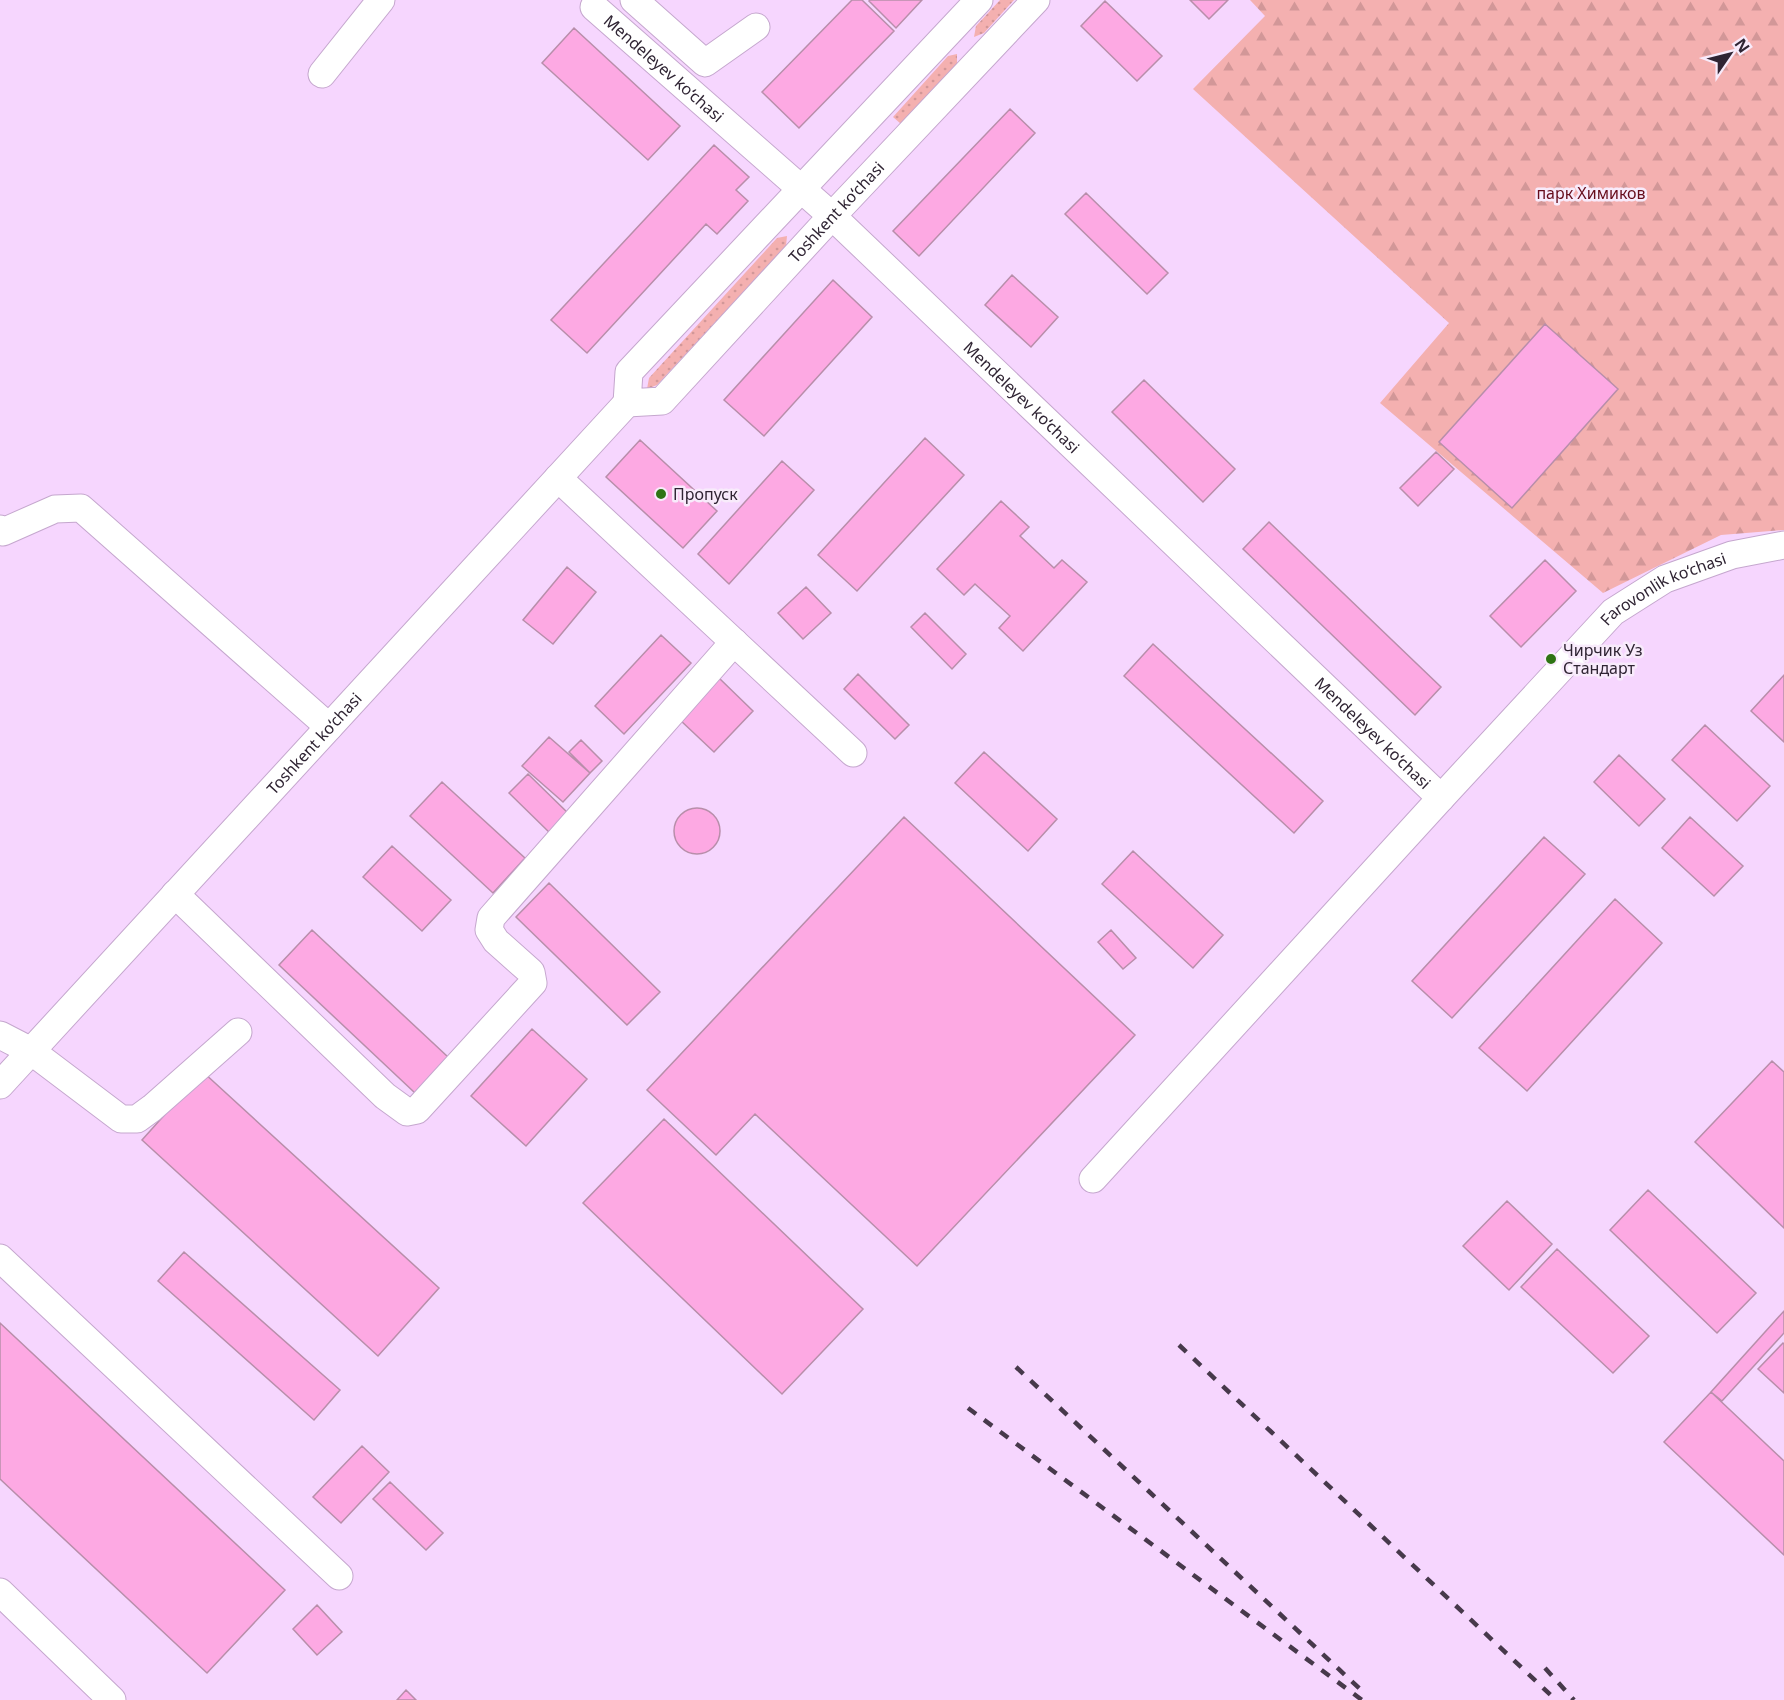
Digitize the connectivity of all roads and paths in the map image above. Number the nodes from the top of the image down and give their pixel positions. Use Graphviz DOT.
graph roads {
  1 [pos="381,0"];
  2 [pos="634,0"];
  3 [pos="979,0"];
  4 [pos="1036,0"];
  5 [pos="594,7"];
  6 [pos="756,27"];
  7 [pos="322,74"];
  8 [pos="801,189"];
  9 [pos="832,216"];
  10 [pos="627,403"];
  11 [pos="558,478"];
  12 [pos="0,529"];
  13 [pos="1784,545"];
  14 [pos="734,642"];
  15 [pos="329,727"];
  16 [pos="854,753"];
  17 [pos="1441,798"];
  18 [pos="175,894"];
  19 [pos="238,1032"];
  20 [pos="0,1035"];
  21 [pos="31,1051"];
  22 [pos="0,1085"];
  23 [pos="1093,1179"];
  24 [pos="0,1258"];
  25 [pos="339,1576"];
  26 [pos="0,1592"];
  27 [pos="112,1700"];
  1 -- 7 [label="street"];
  2 -- 6 [label="street"];
  3 -- 8 [label="street"];
  4 -- 9 [label="street, Toshkent ko‘chasi"];
  5 -- 8 [label="street, Mendeleyev ko‘chasi"];
  8 -- 9 [label="street, Mendeleyev ko‘chasi"];
  8 -- 10 [label="street"];
  9 -- 10 [label="street, Toshkent ko‘chasi"];
  9 -- 17 [label="street, Mendeleyev ko‘chasi"];
  10 -- 11 [label="street, Toshkent ko‘chasi"];
  11 -- 14 [label="street"];
  11 -- 15 [label="street, Toshkent ko‘chasi"];
  12 -- 15 [label="street"];
  13 -- 17 [label="street, Farovonlik ko‘chasi"];
  14 -- 16 [label="street"];
  14 -- 18 [label="street"];
  15 -- 18 [label="street, Toshkent ko‘chasi"];
  17 -- 23 [label="street, Farovonlik ko‘chasi"];
  18 -- 21 [label="street, Toshkent ko‘chasi"];
  19 -- 21 [label="street"];
  20 -- 21 [label="street"];
  21 -- 22 [label="street, Toshkent ko‘chasi"];
  24 -- 25 [label="street"];
  26 -- 27 [label="street"];
}
